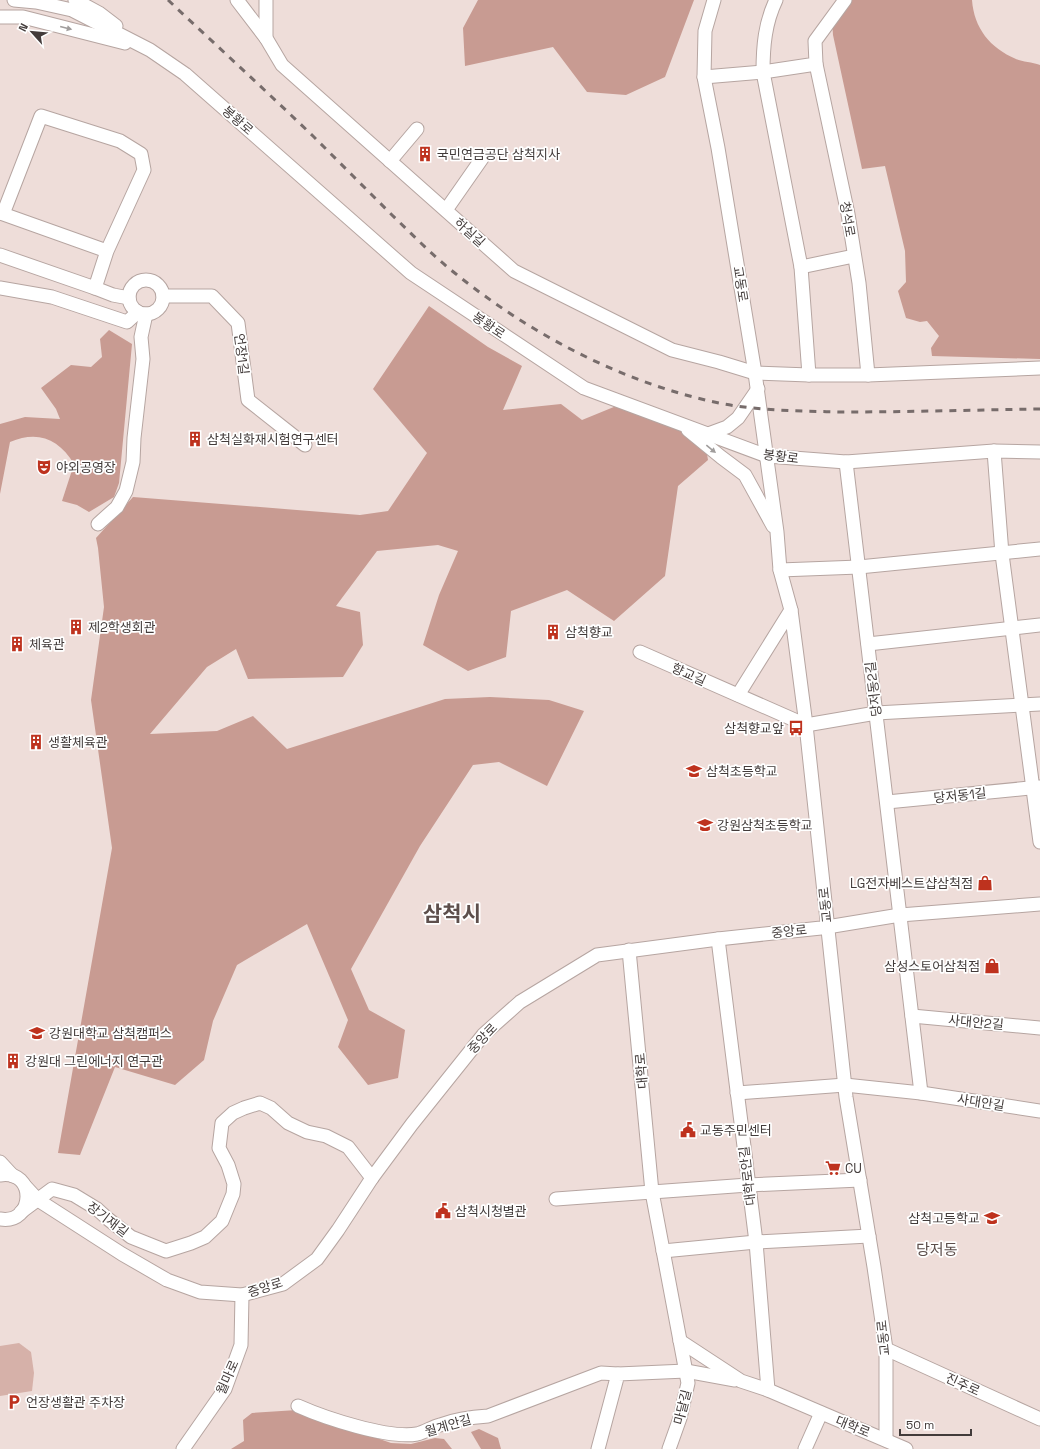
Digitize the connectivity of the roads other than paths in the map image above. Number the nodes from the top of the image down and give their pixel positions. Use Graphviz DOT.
graph roads {
  1 [pos="14,0"];
  2 [pos="75,0"];
  3 [pos="237,0"];
  4 [pos="266,0"];
  5 [pos="714,0"];
  6 [pos="776,0"];
  7 [pos="845,0"];
  8 [pos="0,17"];
  9 [pos="266,38"];
  10 [pos="150,50"];
  11 [pos="816,64"];
  12 [pos="763,72"];
  13 [pos="704,77"];
  14 [pos="417,129"];
  15 [pos="483,157"];
  16 [pos="390,161"];
  17 [pos="446,210"];
  18 [pos="107,251"];
  19 [pos="0,255"];
  20 [pos="854,256"];
  21 [pos="802,267"];
  22 [pos="0,288"];
  23 [pos="95,288"];
  24 [pos="163,296"];
  25 [pos="129,298"];
  26 [pos="142,313"];
  27 [pos="1040,368"];
  28 [pos="755,373"];
  29 [pos="809,375"];
  30 [pos="868,375"];
  31 [pos="758,389"];
  32 [pos="681,424"];
  33 [pos="708,434"];
  34 [pos="305,445"];
  35 [pos="994,451"];
  36 [pos="1040,452"];
  37 [pos="767,456"];
  38 [pos="846,462"];
  39 [pos="98,524"];
  40 [pos="777,532"];
  41 [pos="1040,549"];
  42 [pos="1002,554"];
  43 [pos="859,567"];
  44 [pos="780,570"];
  45 [pos="791,610"];
  46 [pos="1040,625"];
  47 [pos="1012,628"];
  48 [pos="868,644"];
  49 [pos="640,652"];
  50 [pos="738,695"];
  51 [pos="1040,704"];
  52 [pos="1022,705"];
  53 [pos="876,713"];
  54 [pos="806,726"];
  55 [pos="1036,787"];
  56 [pos="887,802"];
  57 [pos="1040,842"];
  58 [pos="1040,904"];
  59 [pos="900,915"];
  60 [pos="827,927"];
  61 [pos="718,938"];
  62 [pos="629,950"];
  63 [pos="912,1016"];
  64 [pos="1040,1028"];
  65 [pos="845,1085"];
  66 [pos="737,1093"];
  67 [pos="921,1093"];
  68 [pos="1040,1111"];
  69 [pos="0,1162"];
  70 [pos="0,1175"];
  71 [pos="13,1176"];
  72 [pos="372,1178"];
  73 [pos="860,1180"];
  74 [pos="748,1185"];
  75 [pos="24,1186"];
  76 [pos="652,1192"];
  77 [pos="556,1199"];
  78 [pos="38,1200"];
  79 [pos="21,1212"];
  80 [pos="0,1219"];
  81 [pos="869,1236"];
  82 [pos="756,1242"];
  83 [pos="663,1251"];
  84 [pos="242,1295"];
  85 [pos="680,1341"];
  86 [pos="886,1349"];
  87 [pos="686,1371"];
  88 [pos="618,1374"];
  89 [pos="741,1381"];
  90 [pos="768,1390"];
  91 [pos="298,1406"];
  92 [pos="821,1413"];
  93 [pos="1040,1419"];
  94 [pos="886,1440"];
  95 [pos="183,1449"];
  96 [pos="598,1449"];
  97 [pos="670,1449"];
  98 [pos="805,1449"];
  99 [pos="906,1449"];
  1 -- 10 [label="street, 봉황로"];
  2 -- 10 [label="street"];
  3 -- 9 [label="street, 하실길"];
  4 -- 9 [label="street"];
  5 -- 13 [label="street, 교동로"];
  6 -- 12 [label="street"];
  7 -- 11 [label="street, 청석로"];
  8 -- 10 [label="street, one-way"];
  9 -- 16 [label="street, 하실길"];
  10 -- 32 [label="street, 봉황로"];
  11 -- 12 [label="street"];
  11 -- 20 [label="street, 청석로"];
  12 -- 13 [label="street"];
  12 -- 21 [label="street"];
  13 -- 28 [label="street, 교동로"];
  14 -- 16 [label="street"];
  15 -- 17 [label="street"];
  16 -- 17 [label="street, 하실길"];
  17 -- 28 [label="street, 하실길"];
  18 -- 18 [label="street"];
  18 -- 23 [label="street"];
  19 -- 23 [label="street"];
  20 -- 21 [label="street"];
  20 -- 30 [label="street, 청석로"];
  21 -- 29 [label="street"];
  22 -- 26 [label="street"];
  23 -- 25 [label="street"];
  24 -- 25 [label="street"];
  24 -- 26 [label="street"];
  24 -- 34 [label="street, 언장1길"];
  25 -- 26 [label="street"];
  26 -- 39 [label="street"];
  27 -- 30 [label="street"];
  28 -- 29 [label="street"];
  28 -- 31 [label="street, 교동로"];
  29 -- 30 [label="street"];
  31 -- 33 [label="street"];
  31 -- 37 [label="street, 교동로"];
  32 -- 33 [label="street, 봉황로"];
  32 -- 40 [label="street, one-way"];
  33 -- 37 [label="street, 봉황로"];
  35 -- 36 [label="street, 봉황로"];
  35 -- 38 [label="street, 봉황로"];
  35 -- 42 [label="street"];
  37 -- 38 [label="street, 봉황로"];
  37 -- 40 [label="street, 교동로"];
  38 -- 43 [label="street, 당저동2길"];
  40 -- 44 [label="street, 교동로"];
  41 -- 42 [label="street"];
  42 -- 43 [label="street"];
  42 -- 47 [label="street"];
  43 -- 44 [label="street"];
  43 -- 48 [label="street, 당저동2길"];
  44 -- 45 [label="street, 교동로"];
  45 -- 50 [label="street"];
  45 -- 54 [label="street, 교동로"];
  46 -- 47 [label="street"];
  47 -- 48 [label="street"];
  47 -- 52 [label="street"];
  48 -- 53 [label="street, 당저동2길"];
  49 -- 50 [label="street, 향교길"];
  50 -- 54 [label="street, 향교길"];
  51 -- 52 [label="street"];
  52 -- 53 [label="street"];
  52 -- 55 [label="street"];
  53 -- 54 [label="street"];
  53 -- 56 [label="street, 당저동2길"];
  54 -- 60 [label="street, 교동로"];
  55 -- 56 [label="street, 당저동1길"];
  55 -- 57 [label="street"];
  56 -- 59 [label="street, 당저동2길"];
  58 -- 59 [label="street, 중앙로"];
  59 -- 60 [label="street, 중앙로"];
  59 -- 63 [label="street"];
  60 -- 61 [label="street, 중앙로"];
  60 -- 65 [label="street, 교동로"];
  61 -- 62 [label="street, 중앙로"];
  61 -- 66 [label="street, 대학로안길"];
  62 -- 72 [label="street, 중앙로"];
  62 -- 76 [label="street, 대학로"];
  63 -- 64 [label="street, 사대안2길"];
  63 -- 67 [label="street"];
  65 -- 66 [label="street"];
  65 -- 67 [label="street"];
  65 -- 73 [label="street, 교동로"];
  66 -- 74 [label="street, 대학로안길"];
  67 -- 68 [label="street, 사대안길"];
  69 -- 71 [label="street, 중앙로"];
  70 -- 71 [label="street"];
  71 -- 75 [label="street, 중앙로"];
  72 -- 78 [label="street, 장기재길"];
  72 -- 84 [label="street, 중앙로"];
  73 -- 74 [label="street"];
  73 -- 81 [label="street, 교동로"];
  74 -- 76 [label="street"];
  74 -- 82 [label="street, 대학로안길"];
  75 -- 78 [label="street, 중앙로"];
  75 -- 79 [label="street"];
  76 -- 77 [label="street"];
  76 -- 83 [label="street, 대학로"];
  78 -- 79 [label="street"];
  78 -- 84 [label="street, 중앙로"];
  79 -- 80 [label="street"];
  81 -- 82 [label="street"];
  81 -- 86 [label="street, 교동로"];
  82 -- 83 [label="street"];
  82 -- 90 [label="street, 대학로안길"];
  83 -- 85 [label="street, 대학로"];
  84 -- 95 [label="street, 월마로"];
  85 -- 87 [label="street, 마달길"];
  85 -- 89 [label="street, 대학로"];
  86 -- 93 [label="street, 진주로"];
  86 -- 94 [label="street, 교동로"];
  87 -- 88 [label="street, 월계안길"];
  87 -- 89 [label="street, 대학로"];
  87 -- 97 [label="street, 마달길"];
  88 -- 91 [label="street, 월계안길"];
  88 -- 96 [label="street"];
  89 -- 90 [label="street, 대학로"];
  90 -- 92 [label="street, 대학로"];
  92 -- 94 [label="street, 대학로"];
  92 -- 98 [label="street, 대학로"];
  94 -- 99 [label="street, 대학로"];
}
